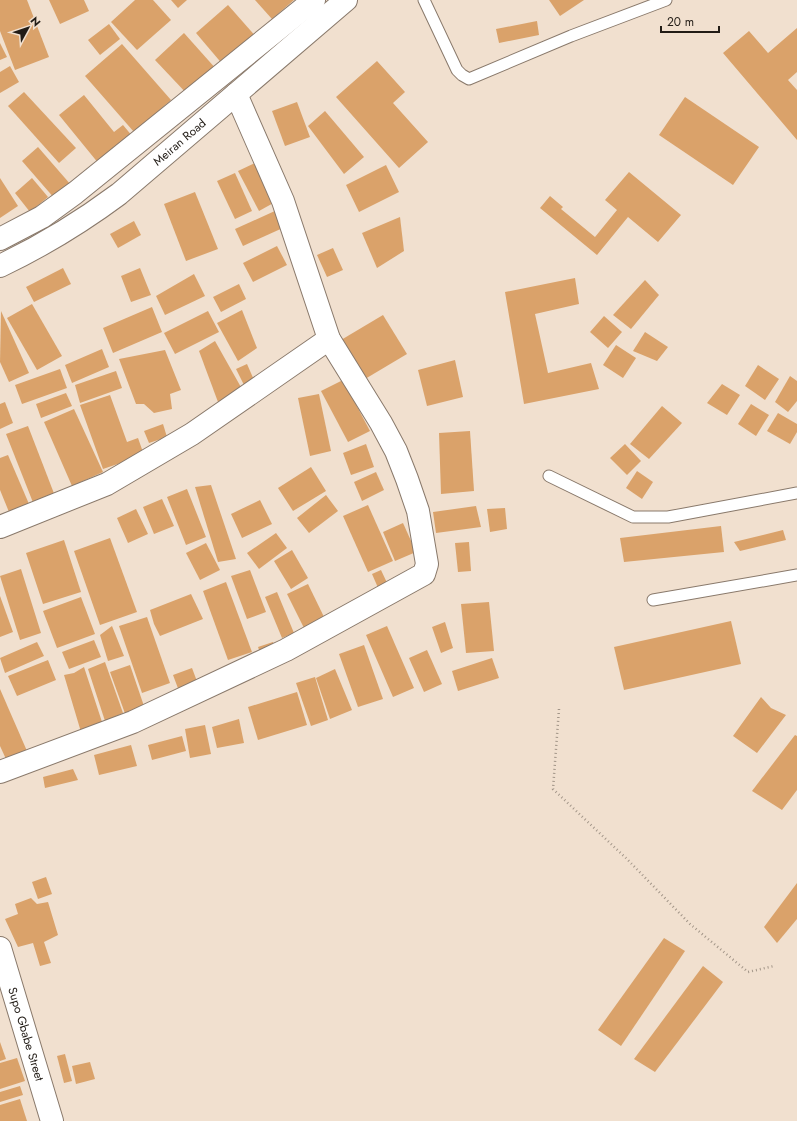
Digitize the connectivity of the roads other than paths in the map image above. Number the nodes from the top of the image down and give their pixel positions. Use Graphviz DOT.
graph roads {
  1 [pos="314,0"];
  2 [pos="346,0"];
  3 [pos="424,0"];
  4 [pos="666,0"];
  5 [pos="236,94"];
  6 [pos="0,239"];
  7 [pos="0,266"];
  8 [pos="329,338"];
  9 [pos="549,476"];
  10 [pos="797,493"];
  11 [pos="0,527"];
  12 [pos="797,576"];
  13 [pos="653,600"];
  14 [pos="0,772"];
  15 [pos="0,948"];
  16 [pos="52,1121"];
  1 -- 6 [label="street, Meiran Road"];
  2 -- 5 [label="street, Meiran Road"];
  3 -- 4 [label="lane"];
  5 -- 7 [label="street, Meiran Road"];
  5 -- 8 [label="street"];
  8 -- 11 [label="street"];
  8 -- 14 [label="street"];
  9 -- 10 [label="lane"];
  12 -- 13 [label="lane"];
  15 -- 16 [label="street, Supo Gbabe Street"];
}
